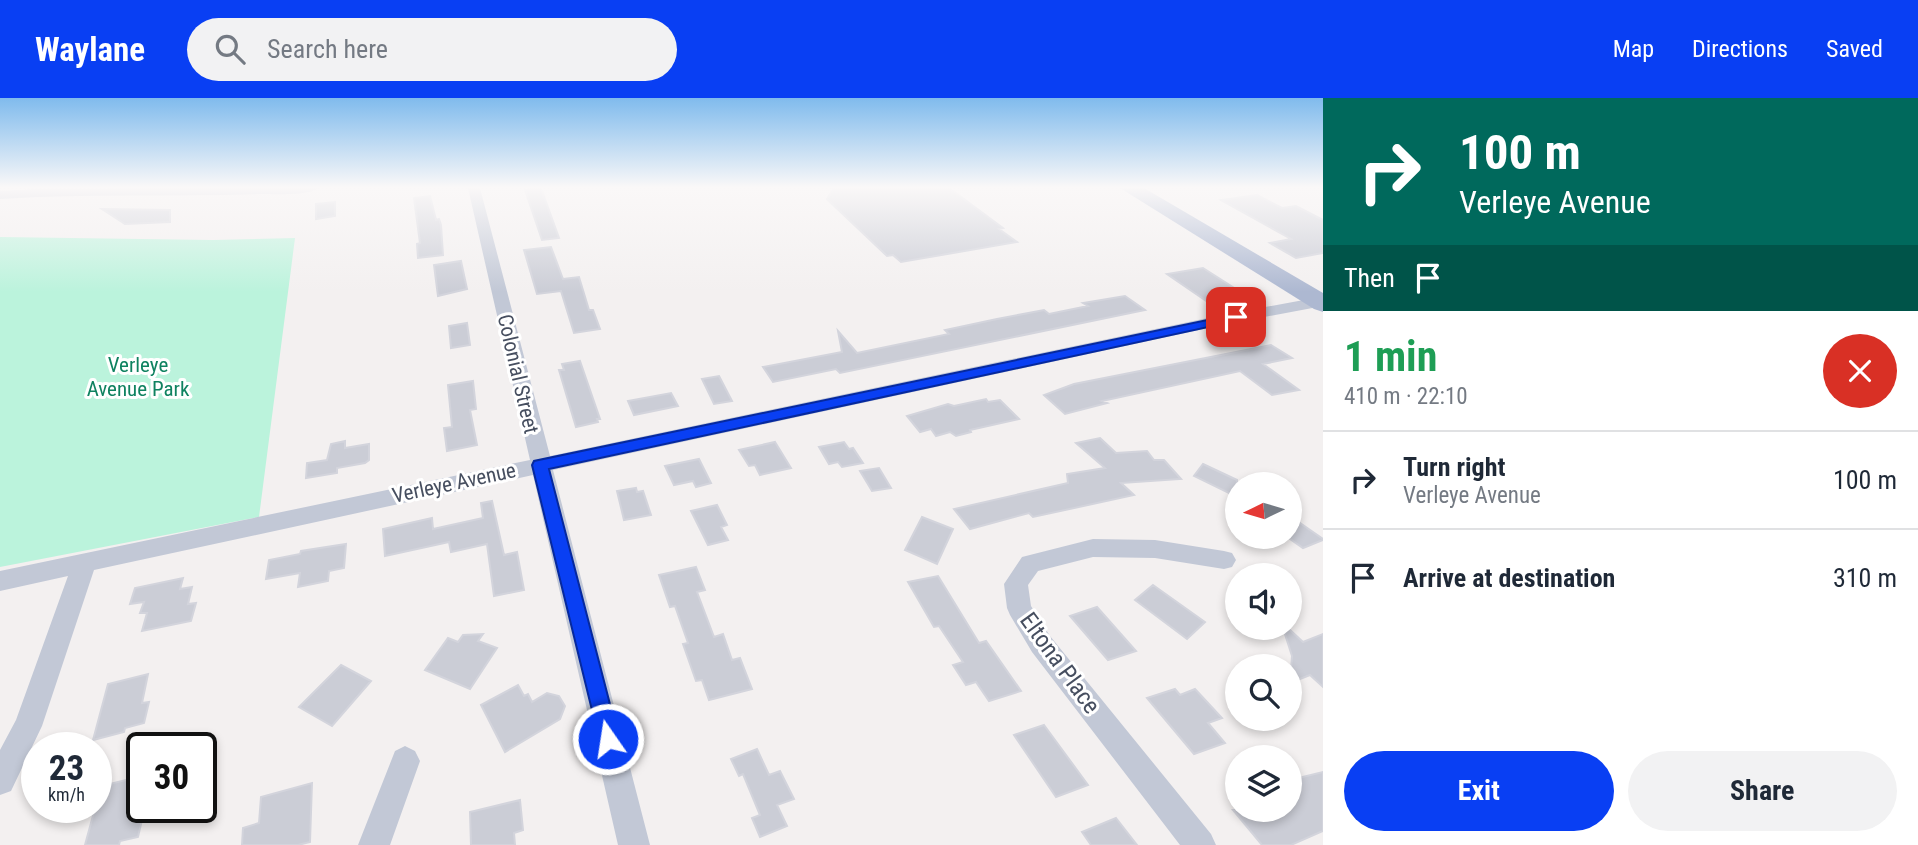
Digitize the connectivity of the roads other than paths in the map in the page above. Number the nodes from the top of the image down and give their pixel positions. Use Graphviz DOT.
graph roads {
  1 [pos="482,223"];
  2 [pos="1188,223"];
  3 [pos="1322,303"];
  4 [pos="540,465"];
  5 [pos="1224,560"];
  6 [pos="85,562"];
  7 [pos="0,581"];
  8 [pos="405,761"];
  9 [pos="0,780"];
  10 [pos="374,845"];
  11 [pos="634,845"];
  12 [pos="1200,845"];
  1 -- 4 [label="street, Colonial Street"];
  2 -- 3 [label="main road"];
  3 -- 4 [label="street, Verleye Avenue"];
  4 -- 6 [label="street, Verleye Avenue"];
  4 -- 11 [label="street, Colonial Street"];
  5 -- 12 [label="street, Eltona Place"];
  6 -- 7 [label="street, Verleye Avenue"];
  6 -- 9 [label="street"];
  8 -- 10 [label="street"];
}
